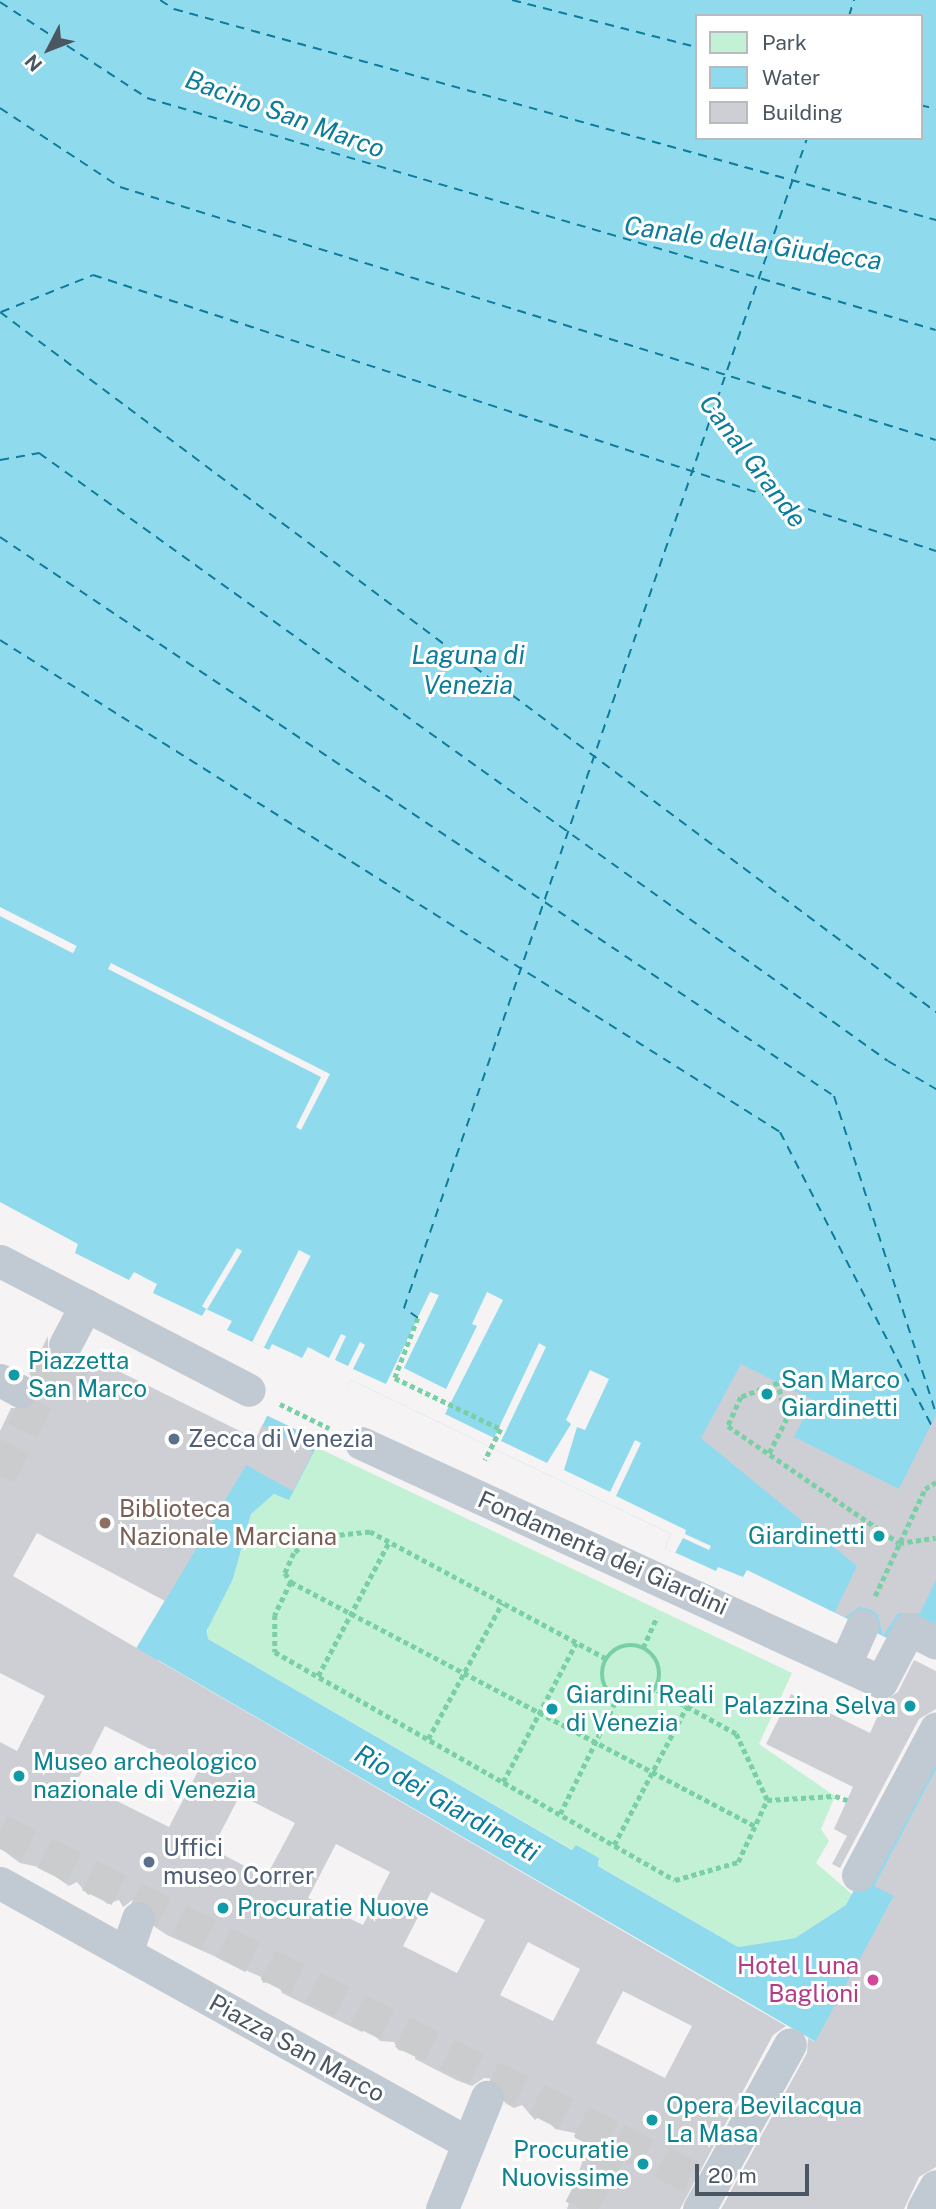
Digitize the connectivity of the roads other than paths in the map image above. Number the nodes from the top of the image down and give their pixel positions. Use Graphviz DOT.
graph roads {
  1 [pos="0,1261"];
  2 [pos="86,1305"];
  3 [pos="65,1345"];
  4 [pos="249,1390"];
  5 [pos="361,1443"];
  6 [pos="862,1626"];
  7 [pos="935,1657"];
  8 [pos="845,1664"];
  9 [pos="936,1728"];
  10 [pos="863,1862"];
  11 [pos="0,1883"];
  12 [pos="138,1918"];
  13 [pos="126,1953"];
  14 [pos="790,2044"];
  15 [pos="487,2097"];
  16 [pos="468,2143"];
  17 [pos="936,2186"];
  18 [pos="701,2191"];
  19 [pos="444,2208"];
  20 [pos="923,2209"];
  1 -- 2 [label="street"];
  2 -- 3 [label="street"];
  2 -- 4 [label="street"];
  5 -- 8 [label="street, Fondamenta dei Giardini"];
  6 -- 8 [label="street"];
  7 -- 8 [label="street, Fondamenta dei Giardini"];
  9 -- 10 [label="street"];
  11 -- 13 [label="street, Piazza San Marco"];
  12 -- 13 [label="street"];
  13 -- 16 [label="street, Piazza San Marco"];
  14 -- 18 [label="street"];
  15 -- 16 [label="street"];
  16 -- 19 [label="street"];
  17 -- 20 [label="street"];
}
